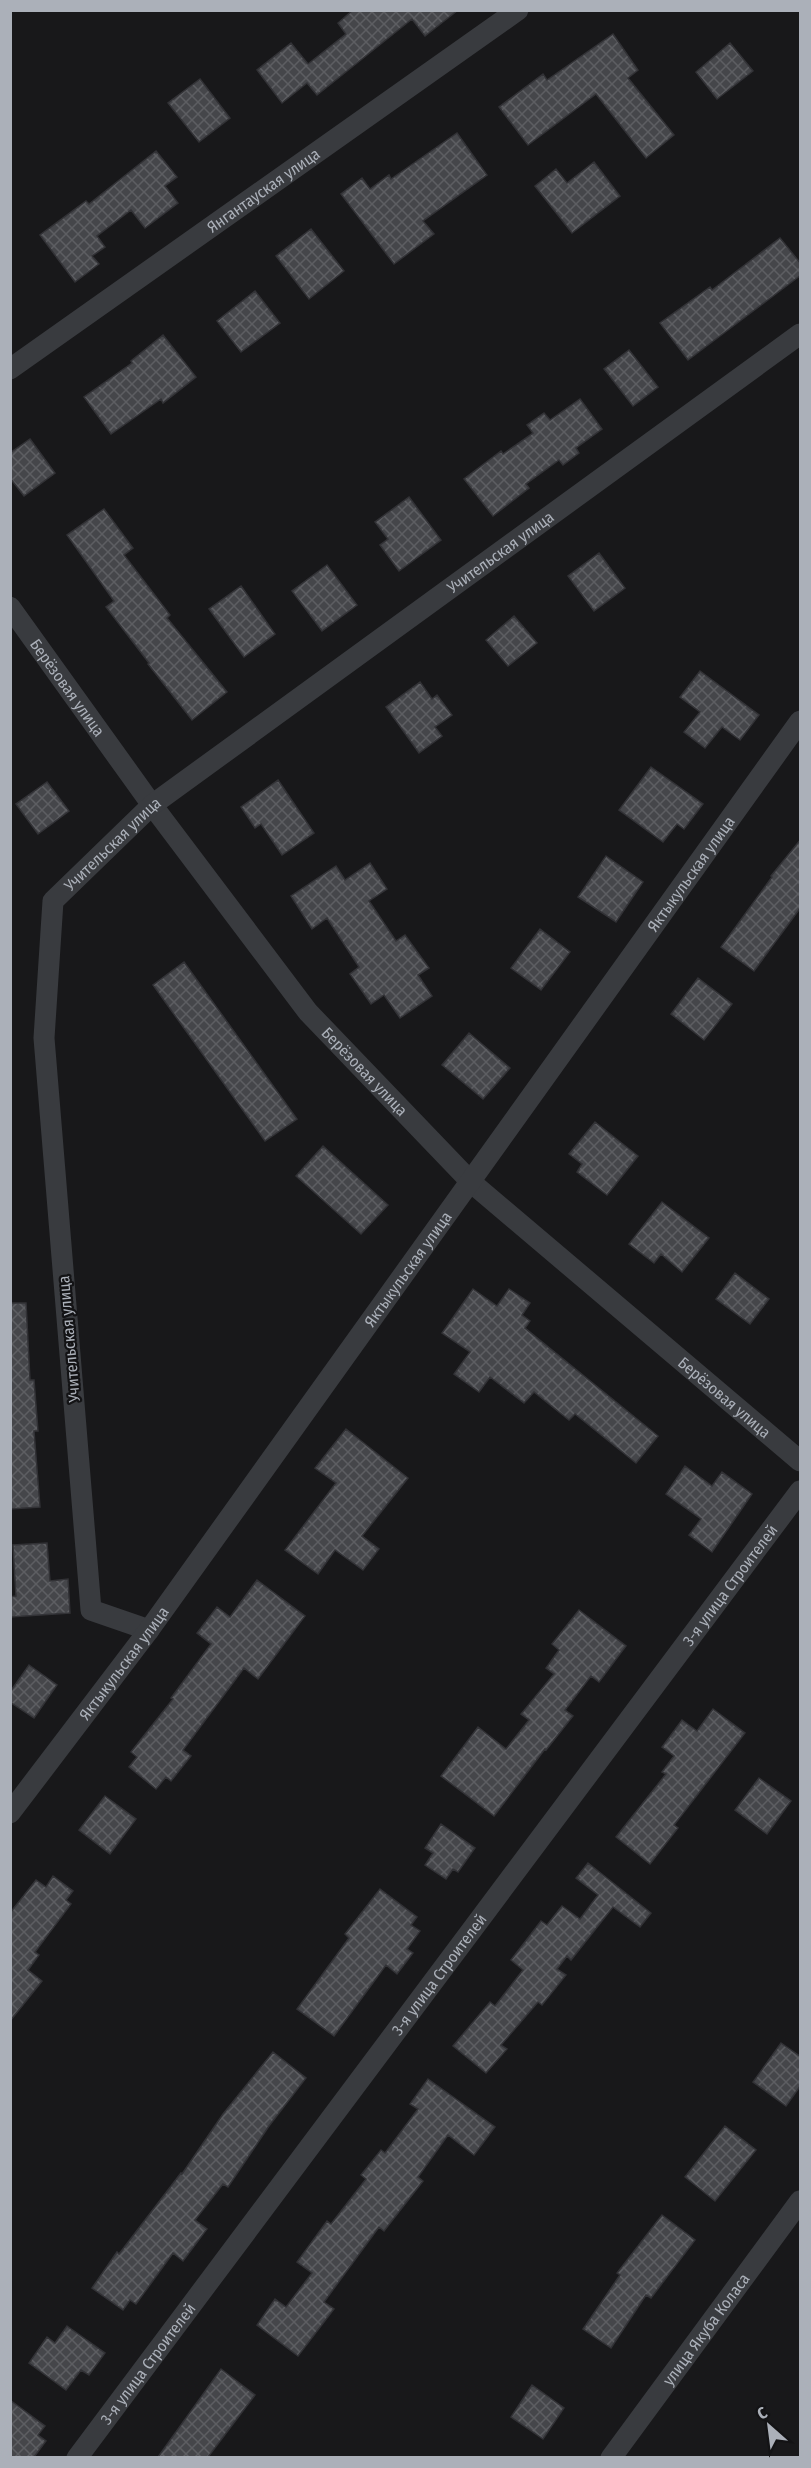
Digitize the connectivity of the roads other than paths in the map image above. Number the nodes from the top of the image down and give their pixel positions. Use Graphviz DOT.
graph roads {
  1 [pos="518,10"];
  2 [pos="801,334"];
  3 [pos="10,369"];
  4 [pos="10,607"];
  5 [pos="801,721"];
  6 [pos="152,805"];
  7 [pos="472,1182"];
  8 [pos="801,1461"];
  9 [pos="801,1491"];
  10 [pos="149,1630"];
  11 [pos="10,1813"];
  12 [pos="801,2201"];
  13 [pos="77,2457"];
  14 [pos="612,2457"];
  1 -- 3 [label="street, Янгантауская улица"];
  2 -- 6 [label="street, Учительская улица"];
  4 -- 6 [label="street, Берёзовая улица"];
  5 -- 7 [label="street, Яктыкульская улица"];
  6 -- 7 [label="street, Берёзовая улица"];
  6 -- 10 [label="street, Учительская улица"];
  7 -- 8 [label="street, Берёзовая улица"];
  7 -- 10 [label="street, Яктыкульская улица"];
  9 -- 13 [label="street, 3-я улица Строителей"];
  10 -- 11 [label="street, Яктыкульская улица"];
  12 -- 14 [label="street, улица Якуба Коласа"];
}
